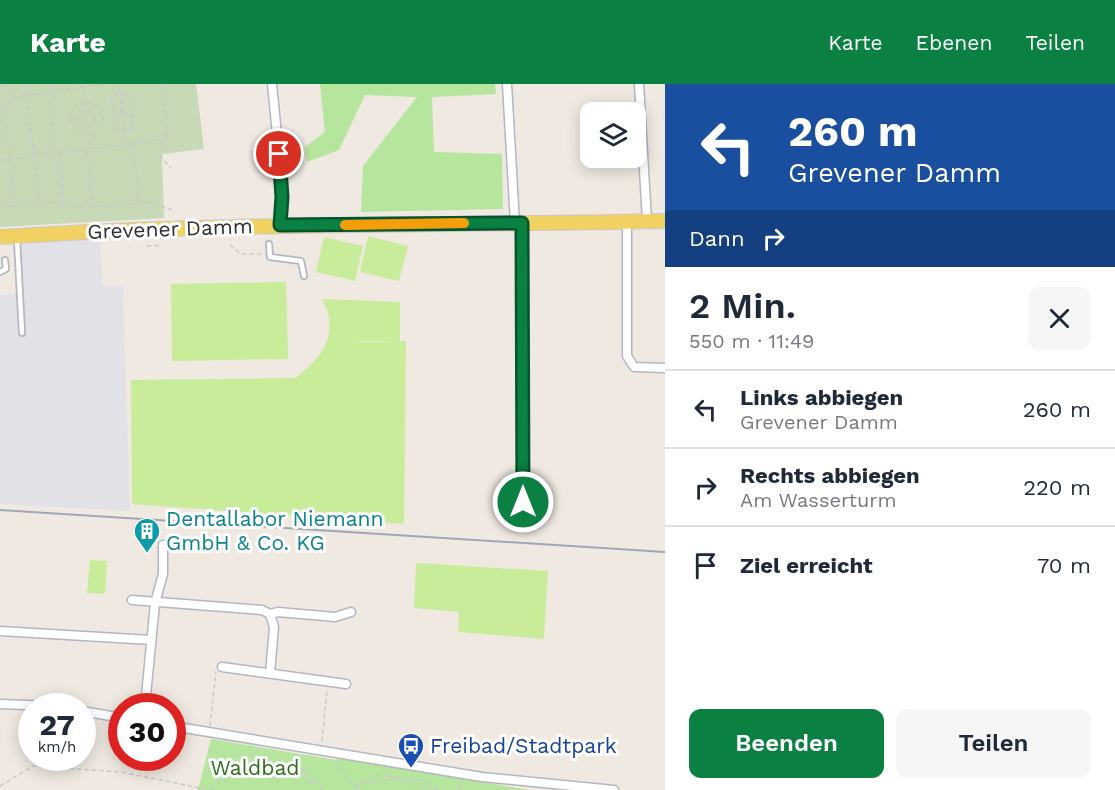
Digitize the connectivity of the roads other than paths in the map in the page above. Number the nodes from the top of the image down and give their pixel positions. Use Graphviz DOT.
graph roads {
  1 [pos="272,84"];
  2 [pos="507,84"];
  3 [pos="639,84"];
  4 [pos="627,221"];
  5 [pos="647,221"];
  6 [pos="665,221"];
  7 [pos="519,223"];
  8 [pos="280,225"];
  9 [pos="17,236"];
  10 [pos="0,237"];
  11 [pos="269,244"];
  12 [pos="5,260"];
  13 [pos="0,272"];
  14 [pos="304,276"];
  15 [pos="22,333"];
  16 [pos="665,368"];
  17 [pos="523,502"];
  18 [pos="163,545"];
  19 [pos="132,600"];
  20 [pos="155,603"];
  21 [pos="351,612"];
  22 [pos="270,614"];
  23 [pos="0,631"];
  24 [pos="151,640"];
  25 [pos="222,668"];
  26 [pos="270,674"];
  27 [pos="346,684"];
  28 [pos="146,693"];
  29 [pos="0,704"];
  30 [pos="18,705"];
  31 [pos="186,728"];
  32 [pos="614,790"];
  1 -- 8 [label="street"];
  2 -- 7 [label="street"];
  3 -- 5 [label="street"];
  4 -- 5 [label="main road, Grevener Damm"];
  4 -- 7 [label="main road, Grevener Damm"];
  4 -- 16 [label="street"];
  5 -- 6 [label="main road, Grevener Damm"];
  7 -- 8 [label="main road, Grevener Damm"];
  7 -- 17 [label="street"];
  8 -- 9 [label="main road, Grevener Damm"];
  9 -- 10 [label="main road, Grevener Damm"];
  9 -- 15 [label="lane"];
  11 -- 14 [label="lane"];
  12 -- 13 [label="lane"];
  18 -- 20 [label="street"];
  19 -- 20 [label="street"];
  20 -- 22 [label="street"];
  20 -- 24 [label="street"];
  21 -- 22 [label="street"];
  22 -- 26 [label="street"];
  23 -- 24 [label="street"];
  24 -- 28 [label="street"];
  25 -- 26 [label="street"];
  26 -- 27 [label="street"];
  29 -- 30 [label="street"];
  31 -- 32 [label="street"];
}
